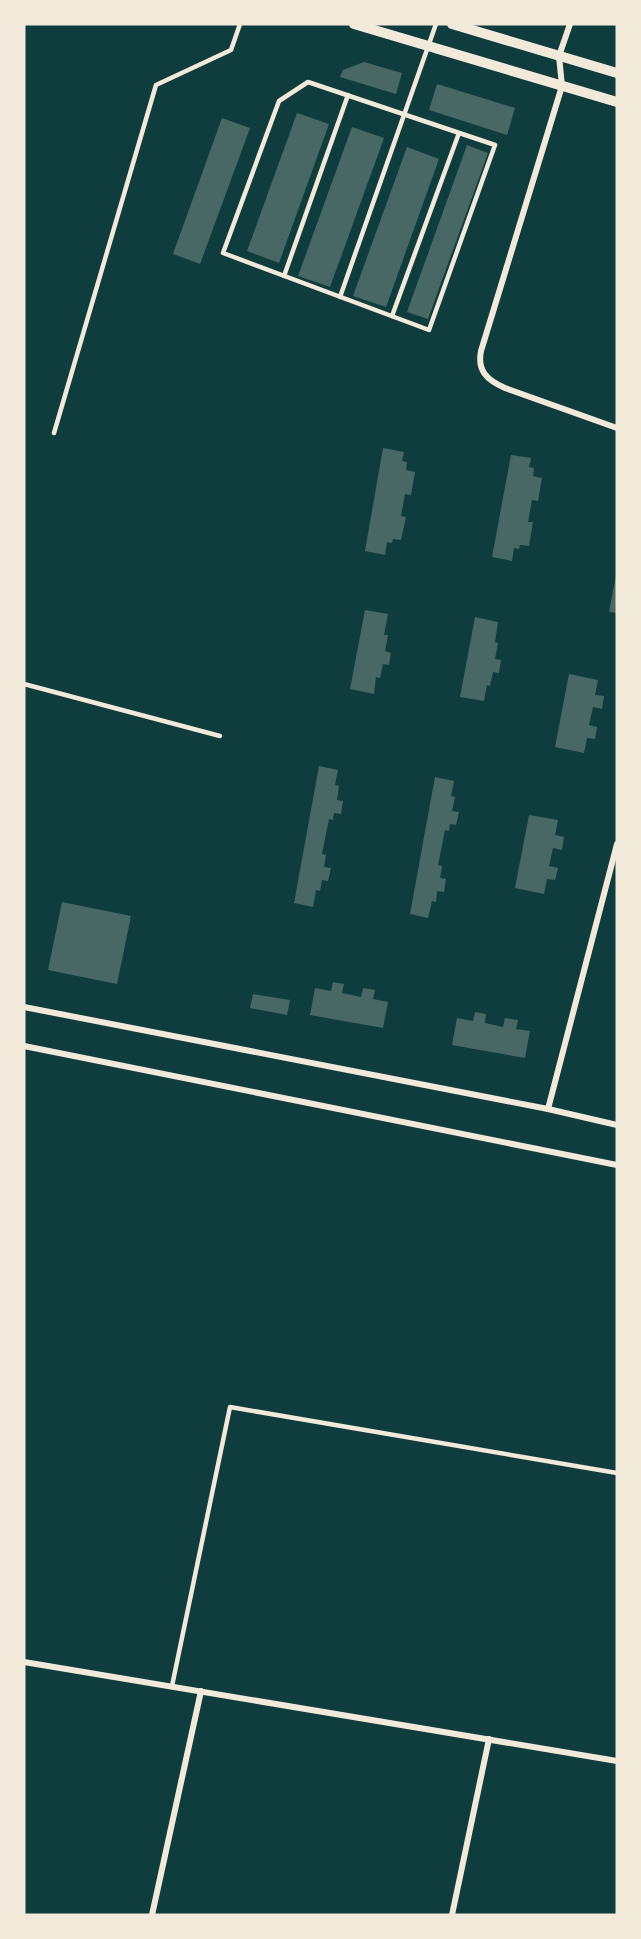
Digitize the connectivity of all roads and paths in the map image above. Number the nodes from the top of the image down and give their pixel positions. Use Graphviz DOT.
graph roads {
  1 [pos="240,24"];
  2 [pos="354,24"];
  3 [pos="436,24"];
  4 [pos="452,24"];
  5 [pos="570,24"];
  6 [pos="429,46"];
  7 [pos="559,56"];
  8 [pos="617,73"];
  9 [pos="562,86"];
  10 [pos="348,95"];
  11 [pos="617,102"];
  12 [pos="406,114"];
  13 [pos="459,133"];
  14 [pos="284,276"];
  15 [pos="340,297"];
  16 [pos="392,316"];
  17 [pos="617,428"];
  18 [pos="54,433"];
  19 [pos="24,684"];
  20 [pos="220,736"];
  21 [pos="617,844"];
  22 [pos="24,1007"];
  23 [pos="24,1046"];
  24 [pos="548,1109"];
  25 [pos="617,1125"];
  26 [pos="617,1165"];
  27 [pos="617,1473"];
  28 [pos="24,1662"];
  29 [pos="171,1686"];
  30 [pos="201,1691"];
  31 [pos="489,1739"];
  32 [pos="617,1761"];
  33 [pos="152,1915"];
  34 [pos="452,1915"];
  1 -- 18 [label="lane"];
  2 -- 6 [label="street"];
  3 -- 6 [label="lane"];
  4 -- 7 [label="street"];
  5 -- 7 [label="street"];
  6 -- 9 [label="street"];
  6 -- 12 [label="lane"];
  7 -- 8 [label="street"];
  7 -- 9 [label="street"];
  9 -- 11 [label="street"];
  9 -- 17 [label="street"];
  10 -- 12 [label="lane"];
  10 -- 14 [label="lane"];
  10 -- 14 [label="lane"];
  12 -- 13 [label="lane"];
  12 -- 15 [label="lane"];
  13 -- 16 [label="lane"];
  13 -- 16 [label="lane"];
  14 -- 15 [label="lane"];
  15 -- 16 [label="lane"];
  19 -- 20 [label="lane"];
  21 -- 24 [label="street"];
  22 -- 24 [label="street"];
  23 -- 26 [label="street"];
  24 -- 25 [label="street"];
  27 -- 29 [label="lane"];
  28 -- 29 [label="street"];
  29 -- 30 [label="street"];
  30 -- 31 [label="street"];
  30 -- 33 [label="street"];
  31 -- 32 [label="street"];
  31 -- 34 [label="street"];
}
